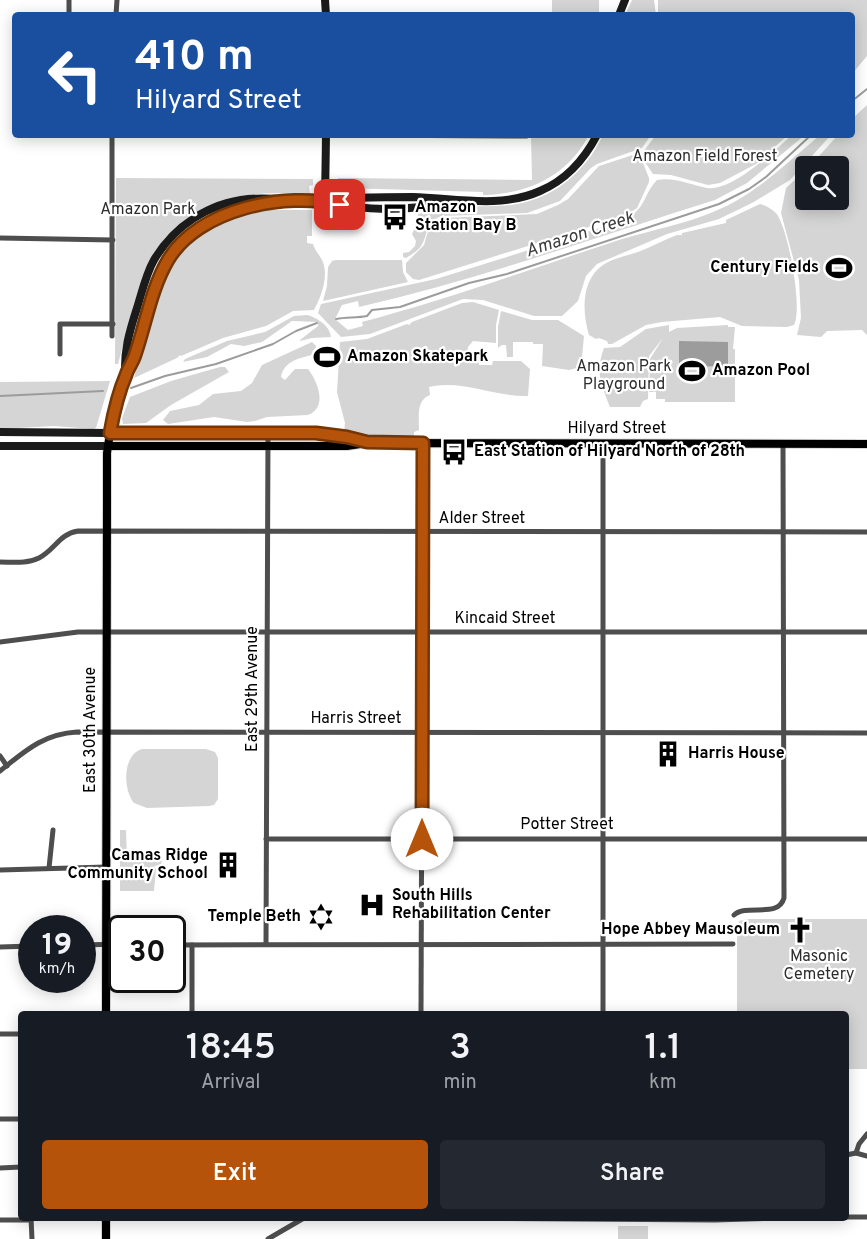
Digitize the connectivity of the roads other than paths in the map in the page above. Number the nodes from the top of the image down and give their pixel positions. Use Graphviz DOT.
graph roads {
  1 [pos="112,138"];
  2 [pos="326,138"];
  3 [pos="596,138"];
  4 [pos="281,200"];
  5 [pos="326,201"];
  6 [pos="0,238"];
  7 [pos="113,240"];
  8 [pos="113,324"];
  9 [pos="112,336"];
  10 [pos="60,354"];
  11 [pos="125,376"];
  12 [pos="0,432"];
  13 [pos="110,433"];
  14 [pos="268,433"];
  15 [pos="367,442"];
  16 [pos="423,443"];
  17 [pos="603,444"];
  18 [pos="783,444"];
  19 [pos="867,444"];
  20 [pos="0,446"];
  21 [pos="108,446"];
  22 [pos="268,446"];
  23 [pos="106,531"];
  24 [pos="267,531"];
  25 [pos="423,532"];
  26 [pos="603,532"];
  27 [pos="783,532"];
  28 [pos="867,532"];
  29 [pos="0,562"];
  30 [pos="107,632"];
  31 [pos="267,632"];
  32 [pos="423,632"];
  33 [pos="603,632"];
  34 [pos="783,632"];
  35 [pos="867,632"];
  36 [pos="0,642"];
  37 [pos="106,732"];
  38 [pos="267,733"];
  39 [pos="422,733"];
  40 [pos="603,733"];
  41 [pos="783,733"];
  42 [pos="867,733"];
  43 [pos="0,756"];
  44 [pos="7,766"];
  45 [pos="0,771"];
  46 [pos="53,830"];
  47 [pos="266,839"];
  48 [pos="422,839"];
  49 [pos="603,839"];
  50 [pos="784,839"];
  51 [pos="867,839"];
  52 [pos="106,867"];
  53 [pos="49,868"];
  54 [pos="0,870"];
  55 [pos="734,915"];
  56 [pos="96,944"];
  57 [pos="107,944"];
  58 [pos="266,944"];
  59 [pos="422,944"];
  60 [pos="603,944"];
  61 [pos="733,944"];
  62 [pos="186,945"];
  63 [pos="192,945"];
  64 [pos="18,946"];
  65 [pos="0,947"];
  66 [pos="106,1011"];
  67 [pos="192,1011"];
  68 [pos="421,1011"];
  69 [pos="603,1011"];
  70 [pos="0,1034"];
  71 [pos="18,1034"];
  72 [pos="0,1119"];
  73 [pos="18,1119"];
  74 [pos="867,1134"];
  75 [pos="856,1153"];
  76 [pos="849,1154"];
  77 [pos="867,1156"];
  78 [pos="18,1167"];
  79 [pos="0,1168"];
  80 [pos="849,1217"];
  81 [pos="867,1217"];
  82 [pos="18,1219"];
  83 [pos="0,1220"];
  84 [pos="32,1221"];
  85 [pos="106,1221"];
  86 [pos="299,1221"];
  87 [pos="32,1239"];
  88 [pos="106,1239"];
  89 [pos="268,1239"];
  1 -- 7 [label="street"];
  2 -- 5 [label="main road"];
  3 -- 5 [label="main road"];
  4 -- 5 [label="main road"];
  4 -- 11 [label="main road"];
  4 -- 11 [label="main road"];
  6 -- 7 [label="street"];
  7 -- 8 [label="street"];
  8 -- 9 [label="street"];
  8 -- 10 [label="street"];
  11 -- 13 [label="main road"];
  12 -- 13 [label="main road, Hilyard Street"];
  13 -- 14 [label="main road, Hilyard Street"];
  13 -- 21 [label="main road, East 30th Avenue"];
  14 -- 15 [label="main road, Hilyard Street"];
  14 -- 22 [label="street, East 29th Avenue"];
  15 -- 16 [label="main road, Hilyard Street"];
  15 -- 22 [label="main road, Hilyard Street"];
  16 -- 17 [label="main road, Hilyard Street"];
  16 -- 25 [label="street"];
  17 -- 18 [label="main road, Hilyard Street"];
  17 -- 26 [label="street"];
  18 -- 19 [label="main road, Hilyard Street"];
  18 -- 27 [label="street"];
  20 -- 21 [label="main road, Hilyard Street"];
  21 -- 22 [label="main road, Hilyard Street"];
  21 -- 23 [label="main road, East 30th Avenue"];
  22 -- 24 [label="street, East 29th Avenue"];
  23 -- 24 [label="street, Alder Street"];
  23 -- 29 [label="street, Alder Street"];
  23 -- 30 [label="main road, East 30th Avenue"];
  24 -- 25 [label="street, Alder Street"];
  24 -- 31 [label="street, East 29th Avenue"];
  25 -- 26 [label="street, Alder Street"];
  25 -- 32 [label="street"];
  26 -- 27 [label="street, Alder Street"];
  26 -- 33 [label="street"];
  27 -- 28 [label="street, Alder Street"];
  27 -- 34 [label="street"];
  30 -- 31 [label="street, Kincaid Street"];
  30 -- 36 [label="street, Kincaid Street"];
  30 -- 37 [label="main road, East 30th Avenue"];
  31 -- 32 [label="street, Kincaid Street"];
  31 -- 38 [label="street, East 29th Avenue"];
  32 -- 33 [label="street, Kincaid Street"];
  32 -- 39 [label="street"];
  33 -- 34 [label="street, Kincaid Street"];
  33 -- 40 [label="street"];
  34 -- 35 [label="street, Kincaid Street"];
  34 -- 41 [label="street"];
  37 -- 38 [label="street, Harris Street"];
  37 -- 44 [label="street, Harris Street"];
  37 -- 52 [label="main road, East 30th Avenue"];
  38 -- 39 [label="street, Harris Street"];
  38 -- 47 [label="street, East 29th Avenue"];
  39 -- 40 [label="street, Harris Street"];
  39 -- 48 [label="street"];
  40 -- 41 [label="street, Harris Street"];
  40 -- 49 [label="street"];
  41 -- 42 [label="street, Harris Street"];
  41 -- 50 [label="street"];
  43 -- 44 [label="street"];
  44 -- 45 [label="street, Harris Street"];
  46 -- 53 [label="street"];
  47 -- 48 [label="street, Potter Street"];
  47 -- 58 [label="street, East 29th Avenue"];
  48 -- 49 [label="street, Potter Street"];
  48 -- 59 [label="street"];
  49 -- 50 [label="street, Potter Street"];
  49 -- 60 [label="street"];
  50 -- 51 [label="street, Potter Street"];
  50 -- 55 [label="street"];
  52 -- 53 [label="street"];
  52 -- 57 [label="main road, East 30th Avenue"];
  53 -- 54 [label="street"];
  56 -- 57 [label="street"];
  57 -- 66 [label="main road, East 30th Avenue"];
  58 -- 59 [label="street"];
  58 -- 63 [label="street"];
  59 -- 60 [label="street"];
  59 -- 68 [label="street"];
  60 -- 61 [label="street"];
  60 -- 69 [label="street"];
  62 -- 63 [label="street"];
  63 -- 67 [label="street"];
  64 -- 65 [label="street"];
  70 -- 71 [label="street"];
  72 -- 73 [label="street"];
  74 -- 75 [label="street"];
  75 -- 76 [label="street"];
  75 -- 77 [label="street"];
  78 -- 79 [label="street"];
  80 -- 81 [label="street"];
  82 -- 83 [label="street"];
  84 -- 87 [label="street"];
  85 -- 88 [label="main road"];
  86 -- 89 [label="street"];
}
